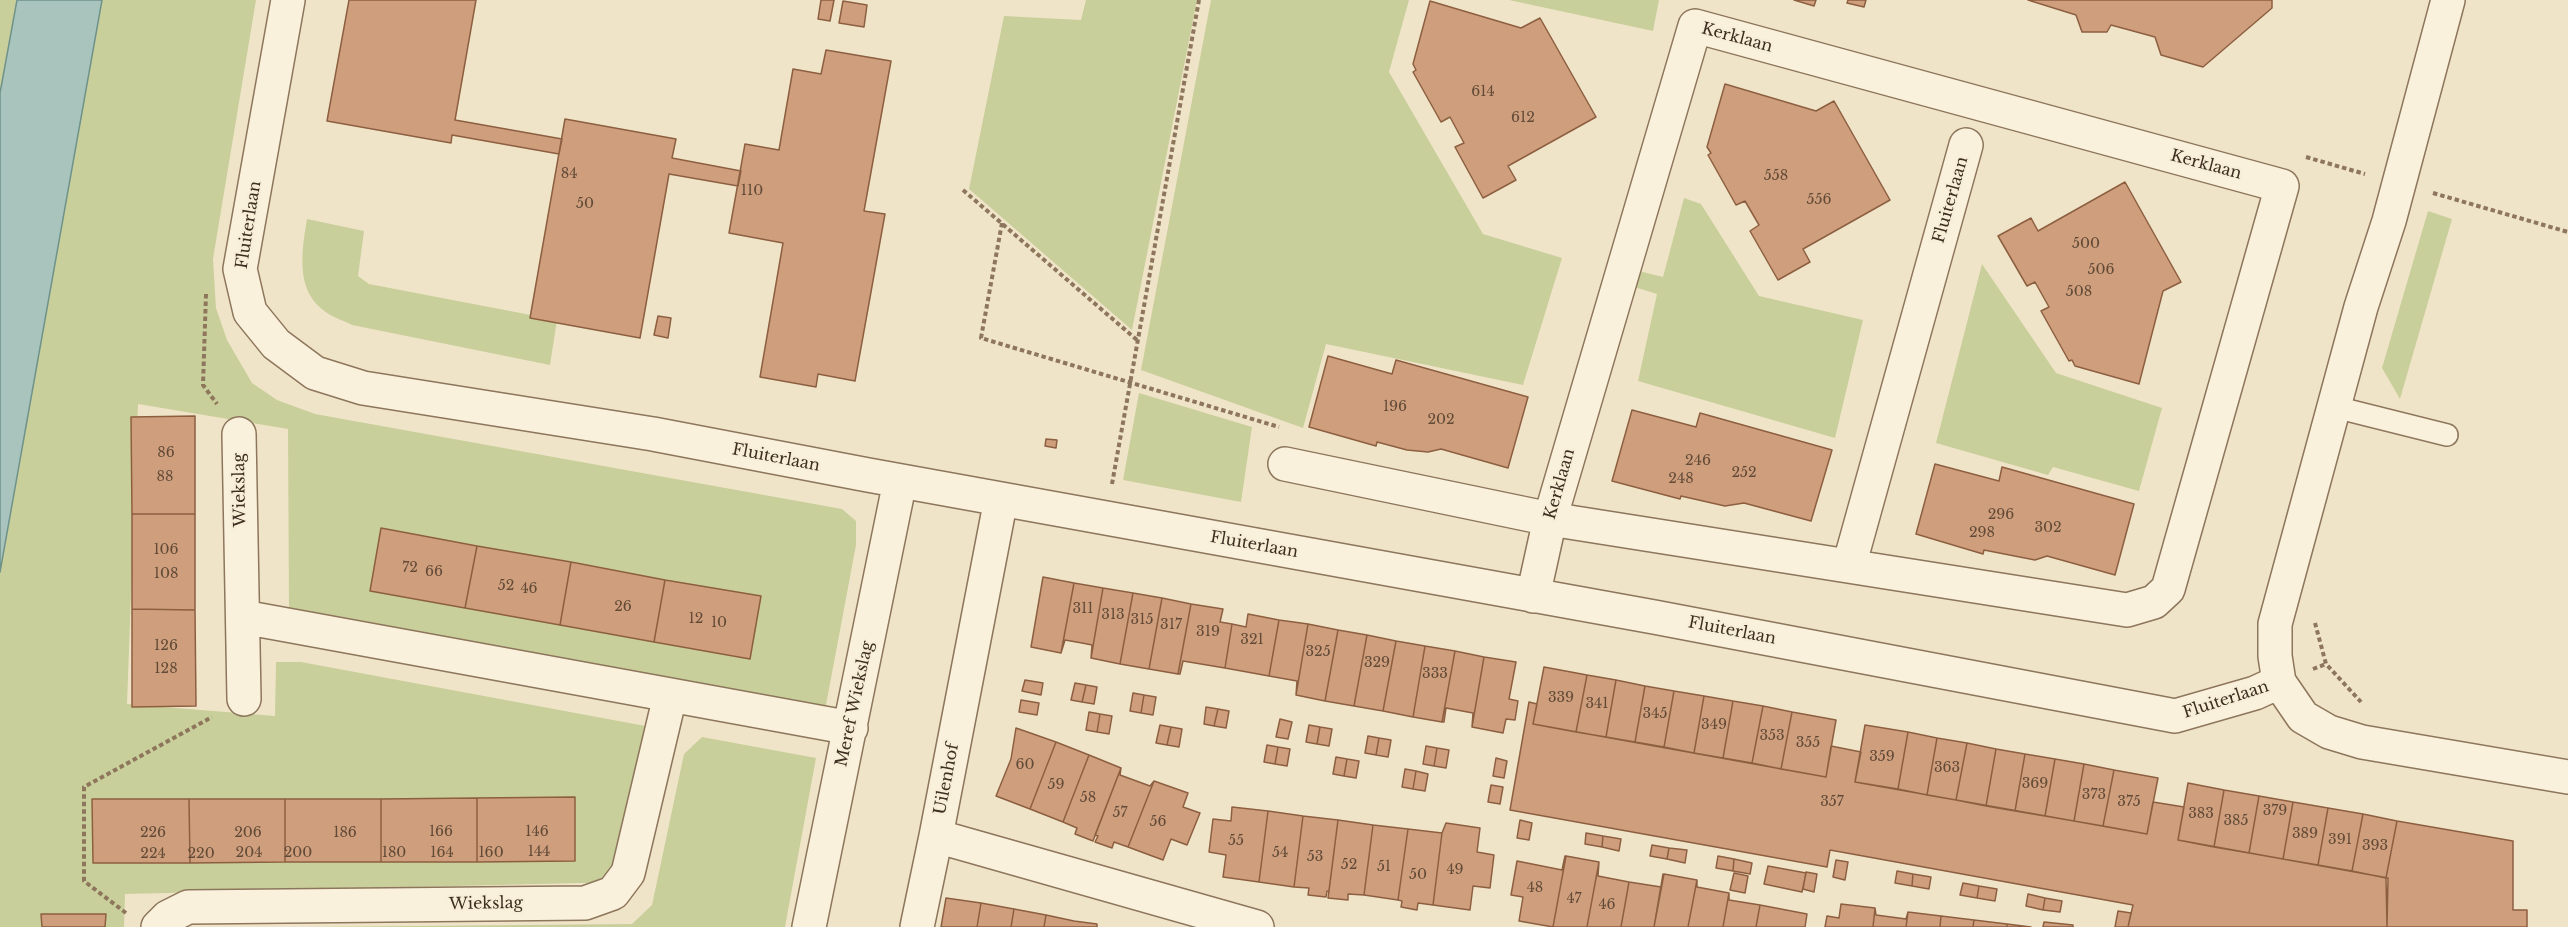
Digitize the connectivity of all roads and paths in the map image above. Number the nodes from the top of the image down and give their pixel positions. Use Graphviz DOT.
graph roads {
  1 [pos="288,0"];
  2 [pos="1199,0"];
  3 [pos="2448,0"];
  4 [pos="1966,145"];
  5 [pos="963,190"];
  6 [pos="2508,214"];
  7 [pos="1002,223"];
  8 [pos="2568,232"];
  9 [pos="240,269"];
  10 [pos="1138,341"];
  11 [pos="1130,384"];
  12 [pos="2335,407"];
  13 [pos="238,434"];
  14 [pos="2447,435"];
  15 [pos="1285,464"];
  16 [pos="900,481"];
  17 [pos="1000,499"];
  18 [pos="1106,518"];
  19 [pos="1550,519"];
  20 [pos="1849,566"];
  21 [pos="1533,596"];
  22 [pos="243,617"];
  23 [pos="2279,682"];
  24 [pos="670,696"];
  25 [pos="244,699"];
  26 [pos="851,728"];
  27 [pos="2568,777"];
  28 [pos="936,836"];
  29 [pos="127,914"];
  30 [pos="158,927"];
  31 [pos="809,927"];
  32 [pos="917,927"];
  33 [pos="1257,927"];
  1 -- 9 [label="street, Fluiterlaan"];
  2 -- 10 [label="path"];
  3 -- 12 [label="street"];
  4 -- 20 [label="street, Fluiterlaan"];
  5 -- 7 [label="path"];
  6 -- 8 [label="path"];
  7 -- 10 [label="path"];
  7 -- 11 [label="path"];
  9 -- 13 [label="path"];
  9 -- 16 [label="street, Fluiterlaan"];
  10 -- 11 [label="path"];
  11 -- 15 [label="path"];
  11 -- 18 [label="path"];
  12 -- 14 [label="lane"];
  12 -- 23 [label="street"];
  13 -- 22 [label="street, Wiekslag"];
  15 -- 19 [label="street"];
  16 -- 17 [label="street, Fluiterlaan"];
  16 -- 26 [label="street, Meref Wiekslag"];
  17 -- 18 [label="street, Fluiterlaan"];
  17 -- 28 [label="street, Uilenhof"];
  18 -- 21 [label="street, Fluiterlaan"];
  19 -- 20 [label="street"];
  19 -- 20 [label="street, Kerklaan"];
  19 -- 21 [label="street, Kerklaan"];
  21 -- 23 [label="street, Fluiterlaan"];
  22 -- 24 [label="street"];
  22 -- 25 [label="street, Wiekslag"];
  23 -- 27 [label="street, Fluiterlaan"];
  24 -- 26 [label="street"];
  24 -- 30 [label="street, Wiekslag"];
  25 -- 29 [label="path"];
  26 -- 31 [label="street, Meref Wiekslag"];
  28 -- 32 [label="street"];
  28 -- 33 [label="street, Uilenhof"];
}
